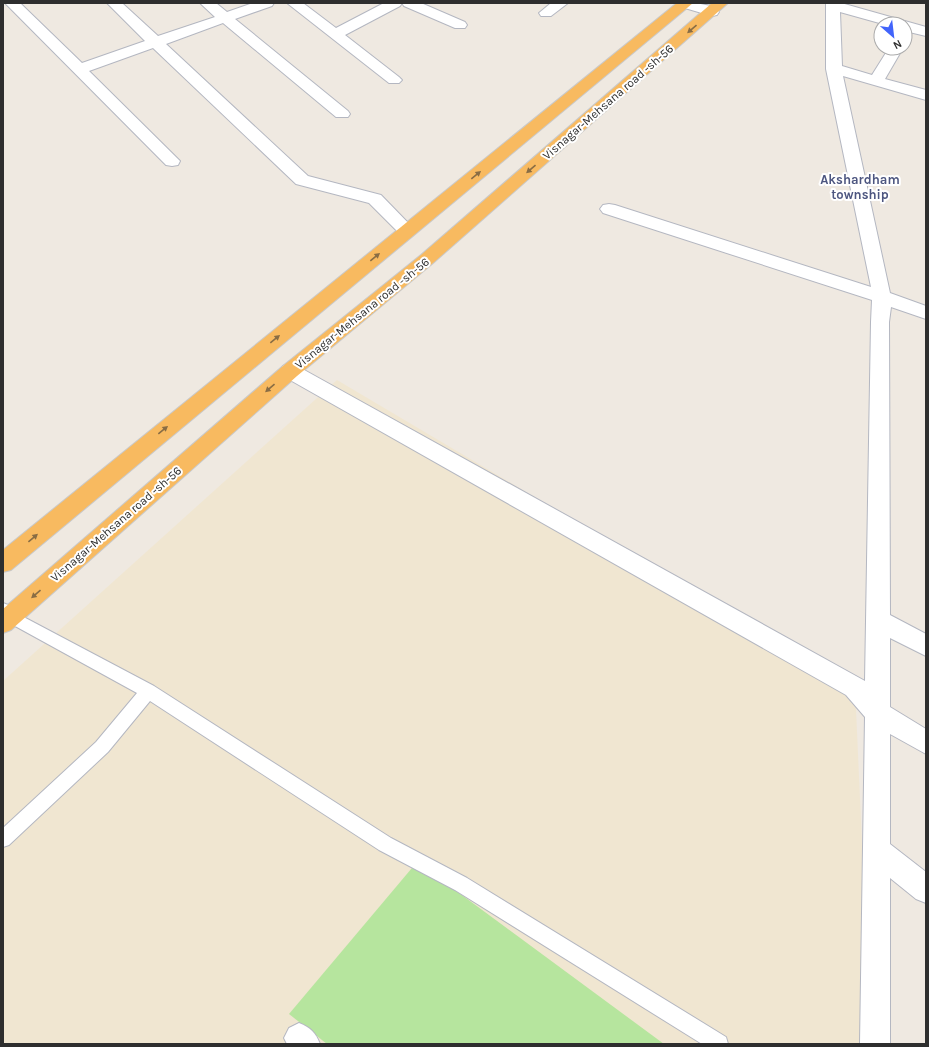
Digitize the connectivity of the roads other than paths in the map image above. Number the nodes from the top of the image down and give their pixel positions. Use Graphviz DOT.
graph roads {
  1 [pos="12,3"];
  2 [pos="114,3"];
  3 [pos="208,3"];
  4 [pos="267,3"];
  5 [pos="294,3"];
  6 [pos="395,3"];
  7 [pos="409,3"];
  8 [pos="561,3"];
  9 [pos="685,3"];
  10 [pos="833,4"];
  11 [pos="716,7"];
  12 [pos="546,13"];
  13 [pos="226,18"];
  14 [pos="873,18"];
  15 [pos="460,25"];
  16 [pos="913,30"];
  17 [pos="926,32"];
  18 [pos="335,35"];
  19 [pos="156,43"];
  20 [pos="891,56"];
  21 [pos="79,69"];
  22 [pos="834,69"];
  23 [pos="394,80"];
  24 [pos="876,81"];
  25 [pos="926,95"];
  26 [pos="342,114"];
  27 [pos="172,161"];
  28 [pos="609,209"];
  29 [pos="407,231"];
  30 [pos="882,297"];
  31 [pos="926,312"];
  32 [pos="290,371"];
  33 [pos="3,563"];
  34 [pos="6,616"];
  35 [pos="878,620"];
  36 [pos="926,646"];
  37 [pos="148,690"];
  38 [pos="877,713"];
  39 [pos="926,742"];
  40 [pos="3,839"];
  41 [pos="876,850"];
  42 [pos="926,889"];
  43 [pos="719,1044"];
  44 [pos="875,1044"];
  1 -- 21 [label="street"];
  2 -- 19 [label="street"];
  3 -- 13 [label="street"];
  4 -- 13 [label="street"];
  5 -- 18 [label="street"];
  6 -- 18 [label="street"];
  7 -- 15 [label="street"];
  8 -- 12 [label="street"];
  9 -- 11 [label="street"];
  29 -- 9 [label="highway, one-way"];
  10 -- 14 [label="street"];
  10 -- 22 [label="street"];
  11 -- 32 [label="highway, Visnagar-Mehsana road -sh-56, one-way"];
  13 -- 19 [label="street"];
  13 -- 26 [label="street"];
  16 -- 17 [label="street"];
  18 -- 23 [label="street"];
  19 -- 21 [label="street"];
  19 -- 29 [label="street"];
  20 -- 24 [label="street"];
  21 -- 27 [label="street"];
  22 -- 24 [label="street"];
  22 -- 30 [label="street"];
  24 -- 25 [label="street"];
  28 -- 30 [label="street"];
  33 -- 29 [label="highway, one-way"];
  30 -- 31 [label="street"];
  30 -- 35 [label="street"];
  32 -- 34 [label="highway, Visnagar-Mehsana road -sh-56, one-way"];
  32 -- 38 [label="street"];
  34 -- 37 [label="lane"];
  35 -- 36 [label="street"];
  35 -- 38 [label="street"];
  37 -- 40 [label="lane"];
  37 -- 43 [label="lane"];
  38 -- 39 [label="street"];
  38 -- 41 [label="street"];
  41 -- 42 [label="street"];
  41 -- 44 [label="street"];
}
